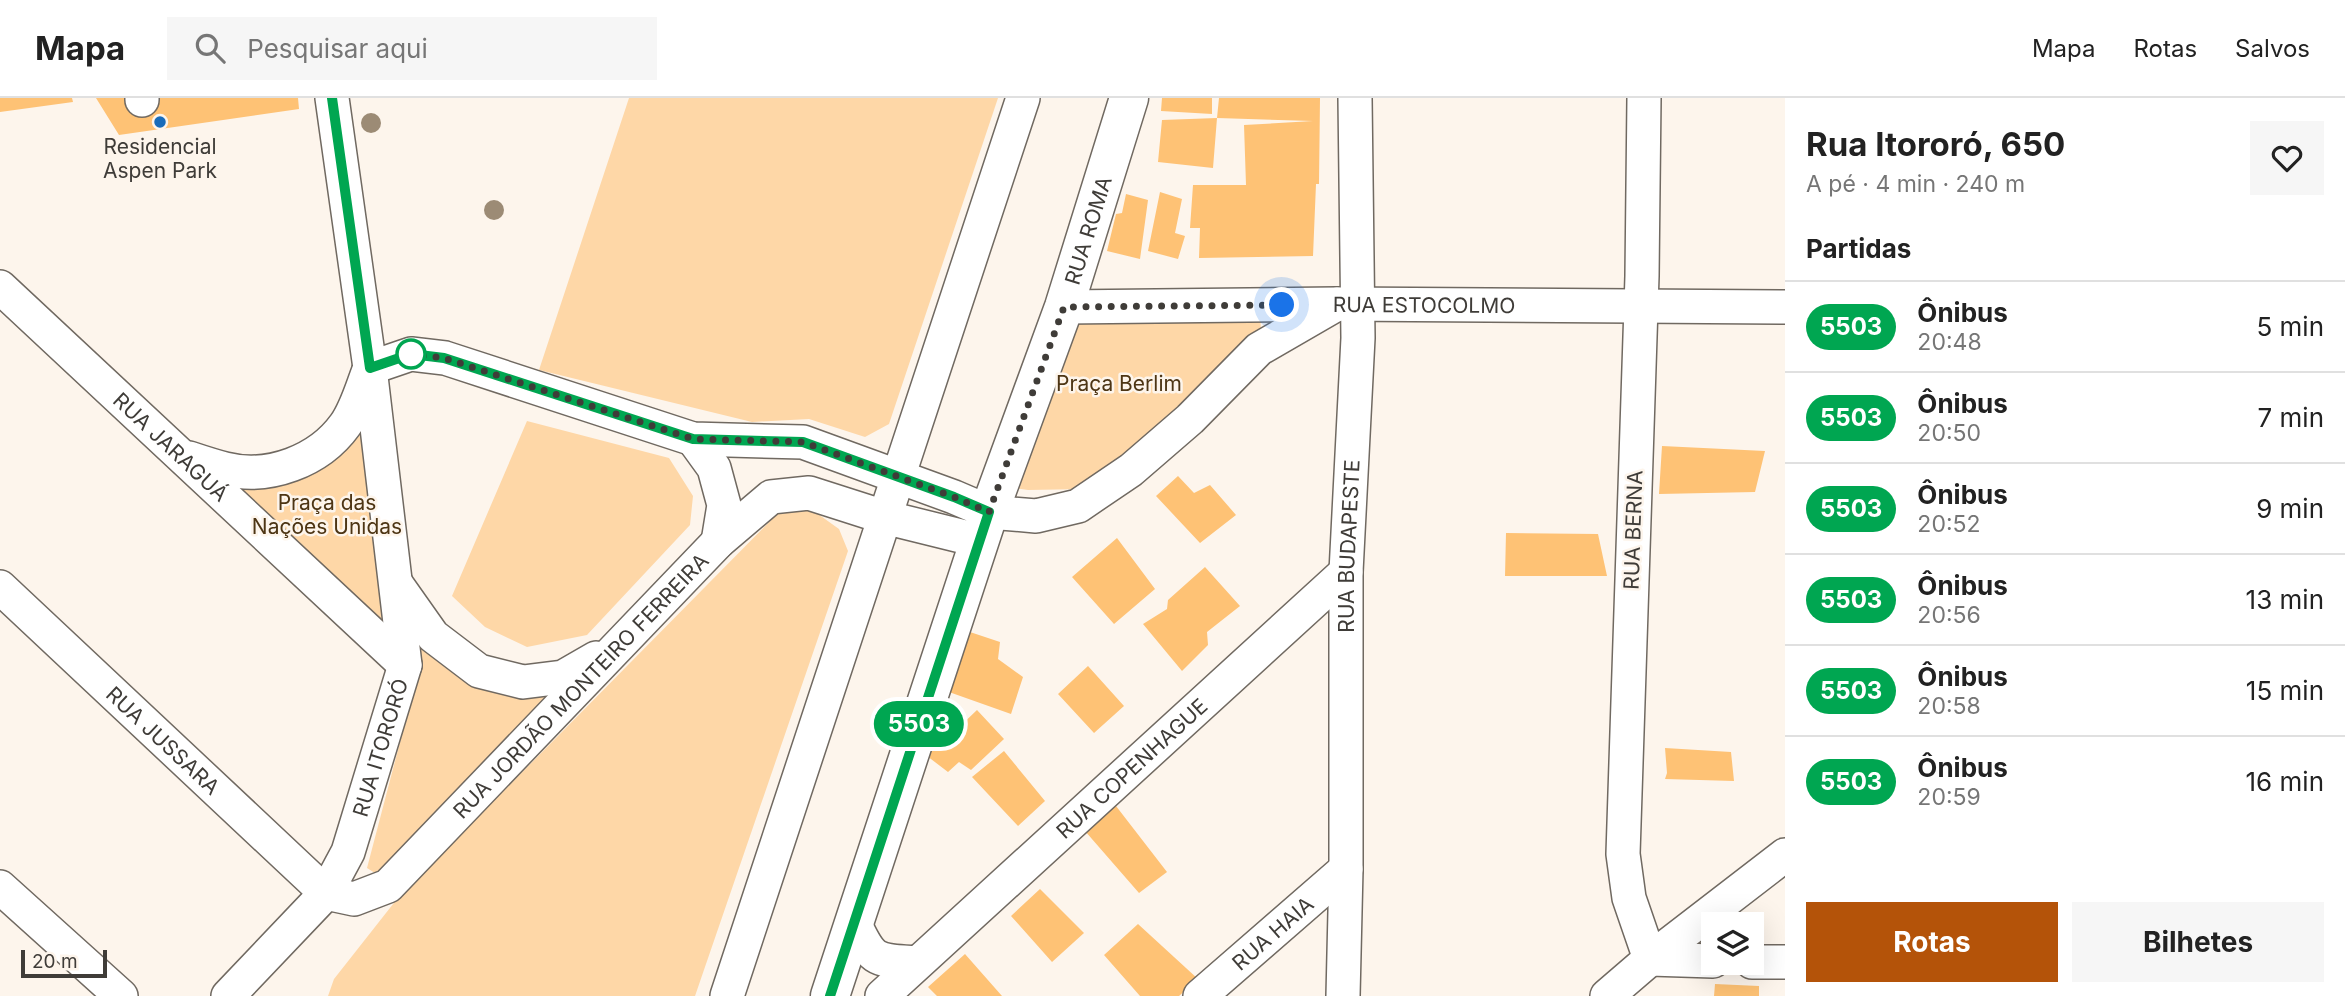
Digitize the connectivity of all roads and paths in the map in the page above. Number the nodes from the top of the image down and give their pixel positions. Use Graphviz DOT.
graph roads {
  1 [pos="332,98"];
  2 [pos="1023,98"];
  3 [pos="1129,98"];
  4 [pos="1355,98"];
  5 [pos="1644,98"];
  6 [pos="0,287"];
  7 [pos="1347,305"];
  8 [pos="1064,307"];
  9 [pos="1640,307"];
  10 [pos="1785,307"];
  11 [pos="370,368"];
  12 [pos="693,439"];
  13 [pos="181,455"];
  14 [pos="897,477"];
  15 [pos="884,517"];
  16 [pos="985,526"];
  17 [pos="718,542"];
  18 [pos="1346,572"];
  19 [pos="394,581"];
  20 [pos="0,587"];
  21 [pos="622,643"];
  22 [pos="405,665"];
  23 [pos="1785,855"];
  24 [pos="1346,869"];
  25 [pos="0,887"];
  26 [pos="326,893"];
  27 [pos="854,922"];
  28 [pos="1650,959"];
  29 [pos="1701,961"];
  30 [pos="1764,962"];
  31 [pos="1785,962"];
  32 [pos="917,963"];
  33 [pos="121,996"];
  34 [pos="228,996"];
  35 [pos="727,996"];
  36 [pos="830,996"];
  37 [pos="882,996"];
  38 [pos="1200,996"];
  39 [pos="1343,996"];
  40 [pos="1607,996"];
  1 -- 11 [label="street, RUA ITORORÓ"];
  2 -- 14 [label="street"];
  3 -- 8 [label="main road, RUA ROMA"];
  4 -- 7 [label="street, RUA BUDAPESTE"];
  5 -- 9 [label="street, RUA BERNA"];
  6 -- 13 [label="street, RUA JARAGUÁ"];
  7 -- 8 [label="street, RUA ESTOCOLMO"];
  7 -- 9 [label="street, RUA ESTOCOLMO"];
  7 -- 16 [label="street"];
  7 -- 18 [label="street, RUA BUDAPESTE"];
  8 -- 16 [label="main road, RUA ROMA"];
  9 -- 10 [label="street, RUA ESTOCOLMO"];
  9 -- 28 [label="street, RUA BERNA"];
  11 -- 12 [label="street"];
  11 -- 13 [label="street"];
  11 -- 19 [label="street, RUA ITORORÓ"];
  12 -- 14 [label="street"];
  12 -- 17 [label="street"];
  13 -- 22 [label="street, RUA JARAGUÁ"];
  14 -- 15 [label="street"];
  14 -- 16 [label="street"];
  15 -- 16 [label="street, RUA JORDÃO MONTEIRO FERREIRA"];
  15 -- 17 [label="street, RUA JORDÃO MONTEIRO FERREIRA"];
  15 -- 35 [label="street"];
  16 -- 27 [label="main road, RUA ROMA"];
  17 -- 21 [label="street, RUA JORDÃO MONTEIRO FERREIRA"];
  18 -- 24 [label="street, RUA BUDAPESTE"];
  18 -- 32 [label="street, RUA COPENHAGUE"];
  19 -- 21 [label="street"];
  19 -- 22 [label="street, RUA ITORORÓ"];
  20 -- 26 [label="street, RUA JUSSARA"];
  21 -- 26 [label="street, RUA JORDÃO MONTEIRO FERREIRA"];
  22 -- 26 [label="street, RUA ITORORÓ"];
  23 -- 28 [label="street"];
  24 -- 38 [label="street, RUA HAIA"];
  24 -- 39 [label="street, RUA BUDAPESTE"];
  25 -- 33 [label="street"];
  26 -- 34 [label="street"];
  27 -- 32 [label="street"];
  27 -- 36 [label="main road, RUA ROMA"];
  28 -- 29 [label="street"];
  28 -- 40 [label="street"];
  30 -- 31 [label="street"];
  32 -- 37 [label="street, RUA COPENHAGUE"];
}
